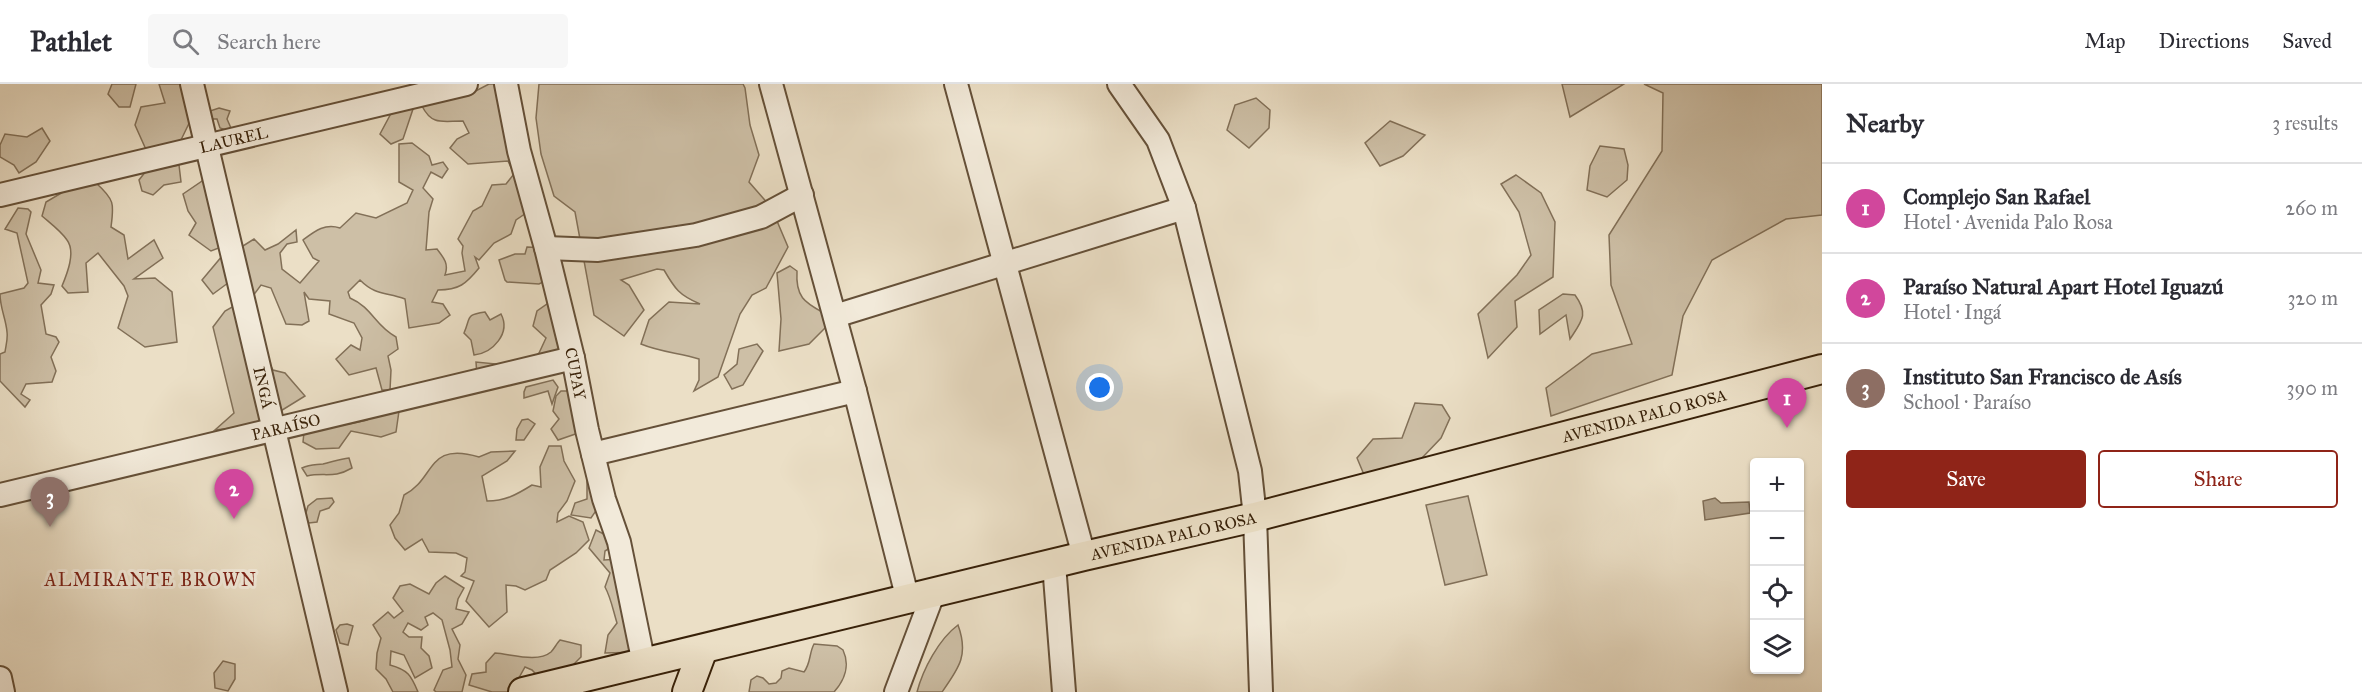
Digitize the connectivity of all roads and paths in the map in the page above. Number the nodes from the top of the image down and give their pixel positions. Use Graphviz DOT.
graph roads {
  1 [pos="192,84"];
  2 [pos="466,84"];
  3 [pos="506,84"];
  4 [pos="771,84"];
  5 [pos="956,84"];
  6 [pos="1119,84"];
  7 [pos="206,147"];
  8 [pos="0,195"];
  9 [pos="802,195"];
  10 [pos="1184,207"];
  11 [pos="546,248"];
  12 [pos="1005,263"];
  13 [pos="835,315"];
  14 [pos="573,358"];
  15 [pos="1822,369"];
  16 [pos="855,391"];
  17 [pos="273,430"];
  18 [pos="593,454"];
  19 [pos="0,495"];
  20 [pos="1255,518"];
  21 [pos="1084,556"];
  22 [pos="1054,564"];
  23 [pos="921,597"];
  24 [pos="703,649"];
  25 [pos="644,664"];
  26 [pos="0,678"];
  27 [pos="3,692"];
  28 [pos="336,692"];
  29 [pos="524,692"];
  30 [pos="687,692"];
  31 [pos="896,692"];
  32 [pos="1064,692"];
  33 [pos="1262,692"];
  1 -- 7 [label="street, INGÁ"];
  2 -- 7 [label="street, LAUREL"];
  3 -- 11 [label="street, CUPAY"];
  4 -- 9 [label="street"];
  5 -- 12 [label="street"];
  6 -- 10 [label="street"];
  7 -- 8 [label="street, LAUREL"];
  7 -- 17 [label="street, INGÁ"];
  9 -- 11 [label="street"];
  9 -- 13 [label="street"];
  10 -- 12 [label="street"];
  10 -- 20 [label="street"];
  11 -- 14 [label="street, CUPAY"];
  12 -- 13 [label="street"];
  12 -- 21 [label="street"];
  13 -- 16 [label="street"];
  14 -- 17 [label="street, PARAÍSO"];
  14 -- 18 [label="street, CUPAY"];
  15 -- 20 [label="main road, AVENIDA PALO ROSA"];
  16 -- 18 [label="street"];
  16 -- 23 [label="street"];
  17 -- 19 [label="street, PARAÍSO"];
  17 -- 28 [label="street, INGÁ"];
  18 -- 25 [label="street, CUPAY"];
  20 -- 21 [label="main road, AVENIDA PALO ROSA"];
  20 -- 33 [label="street"];
  21 -- 22 [label="main road, AVENIDA PALO ROSA"];
  22 -- 23 [label="main road, AVENIDA PALO ROSA"];
  22 -- 32 [label="street"];
  23 -- 24 [label="main road, AVENIDA PALO ROSA"];
  23 -- 31 [label="street"];
  24 -- 25 [label="main road, AVENIDA PALO ROSA"];
  24 -- 30 [label="main road"];
  25 -- 29 [label="main road, AVENIDA PALO ROSA"];
  26 -- 27 [label="street"];
}
